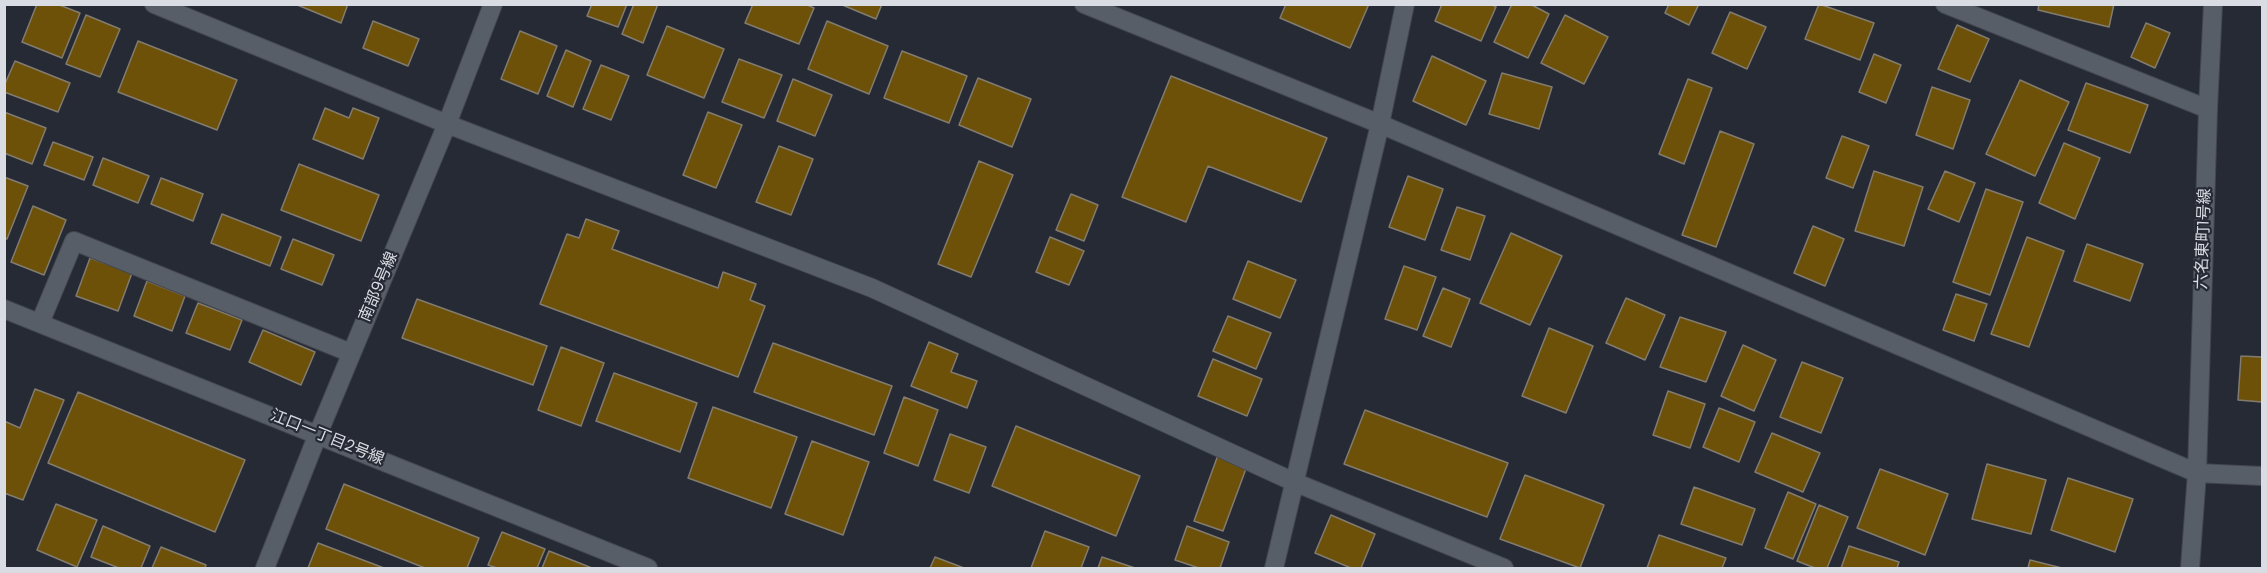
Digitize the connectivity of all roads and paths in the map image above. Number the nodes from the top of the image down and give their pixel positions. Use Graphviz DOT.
graph roads {
  1 [pos="154,4"];
  2 [pos="493,4"];
  3 [pos="1084,4"];
  4 [pos="1405,4"];
  5 [pos="1945,4"];
  6 [pos="2213,4"];
  7 [pos="2208,109"];
  8 [pos="447,124"];
  9 [pos="1380,124"];
  10 [pos="4,309"];
  11 [pos="40,323"];
  12 [pos="351,353"];
  13 [pos="318,434"];
  14 [pos="2197,473"];
  15 [pos="2262,476"];
  16 [pos="1294,482"];
  17 [pos="265,568"];
  18 [pos="648,568"];
  19 [pos="1274,568"];
  20 [pos="1504,568"];
  21 [pos="2190,568"];
  1 -- 8 [label="street"];
  2 -- 8 [label="street, 南部9号線"];
  3 -- 9 [label="street"];
  4 -- 9 [label="street"];
  5 -- 7 [label="street"];
  6 -- 7 [label="street, 六名東町1号線"];
  7 -- 14 [label="street, 六名東町1号線"];
  8 -- 12 [label="street, 南部9号線"];
  8 -- 16 [label="street"];
  9 -- 14 [label="street"];
  9 -- 16 [label="street"];
  10 -- 11 [label="street, 江口一丁目2号線"];
  11 -- 12 [label="street"];
  11 -- 13 [label="street, 江口一丁目2号線"];
  12 -- 13 [label="street, 南部9号線"];
  13 -- 17 [label="street, 南部9号線"];
  13 -- 18 [label="street, 江口一丁目2号線"];
  14 -- 15 [label="street"];
  14 -- 21 [label="street, 六名東町1号線"];
  16 -- 19 [label="street"];
  16 -- 20 [label="street"];
}
